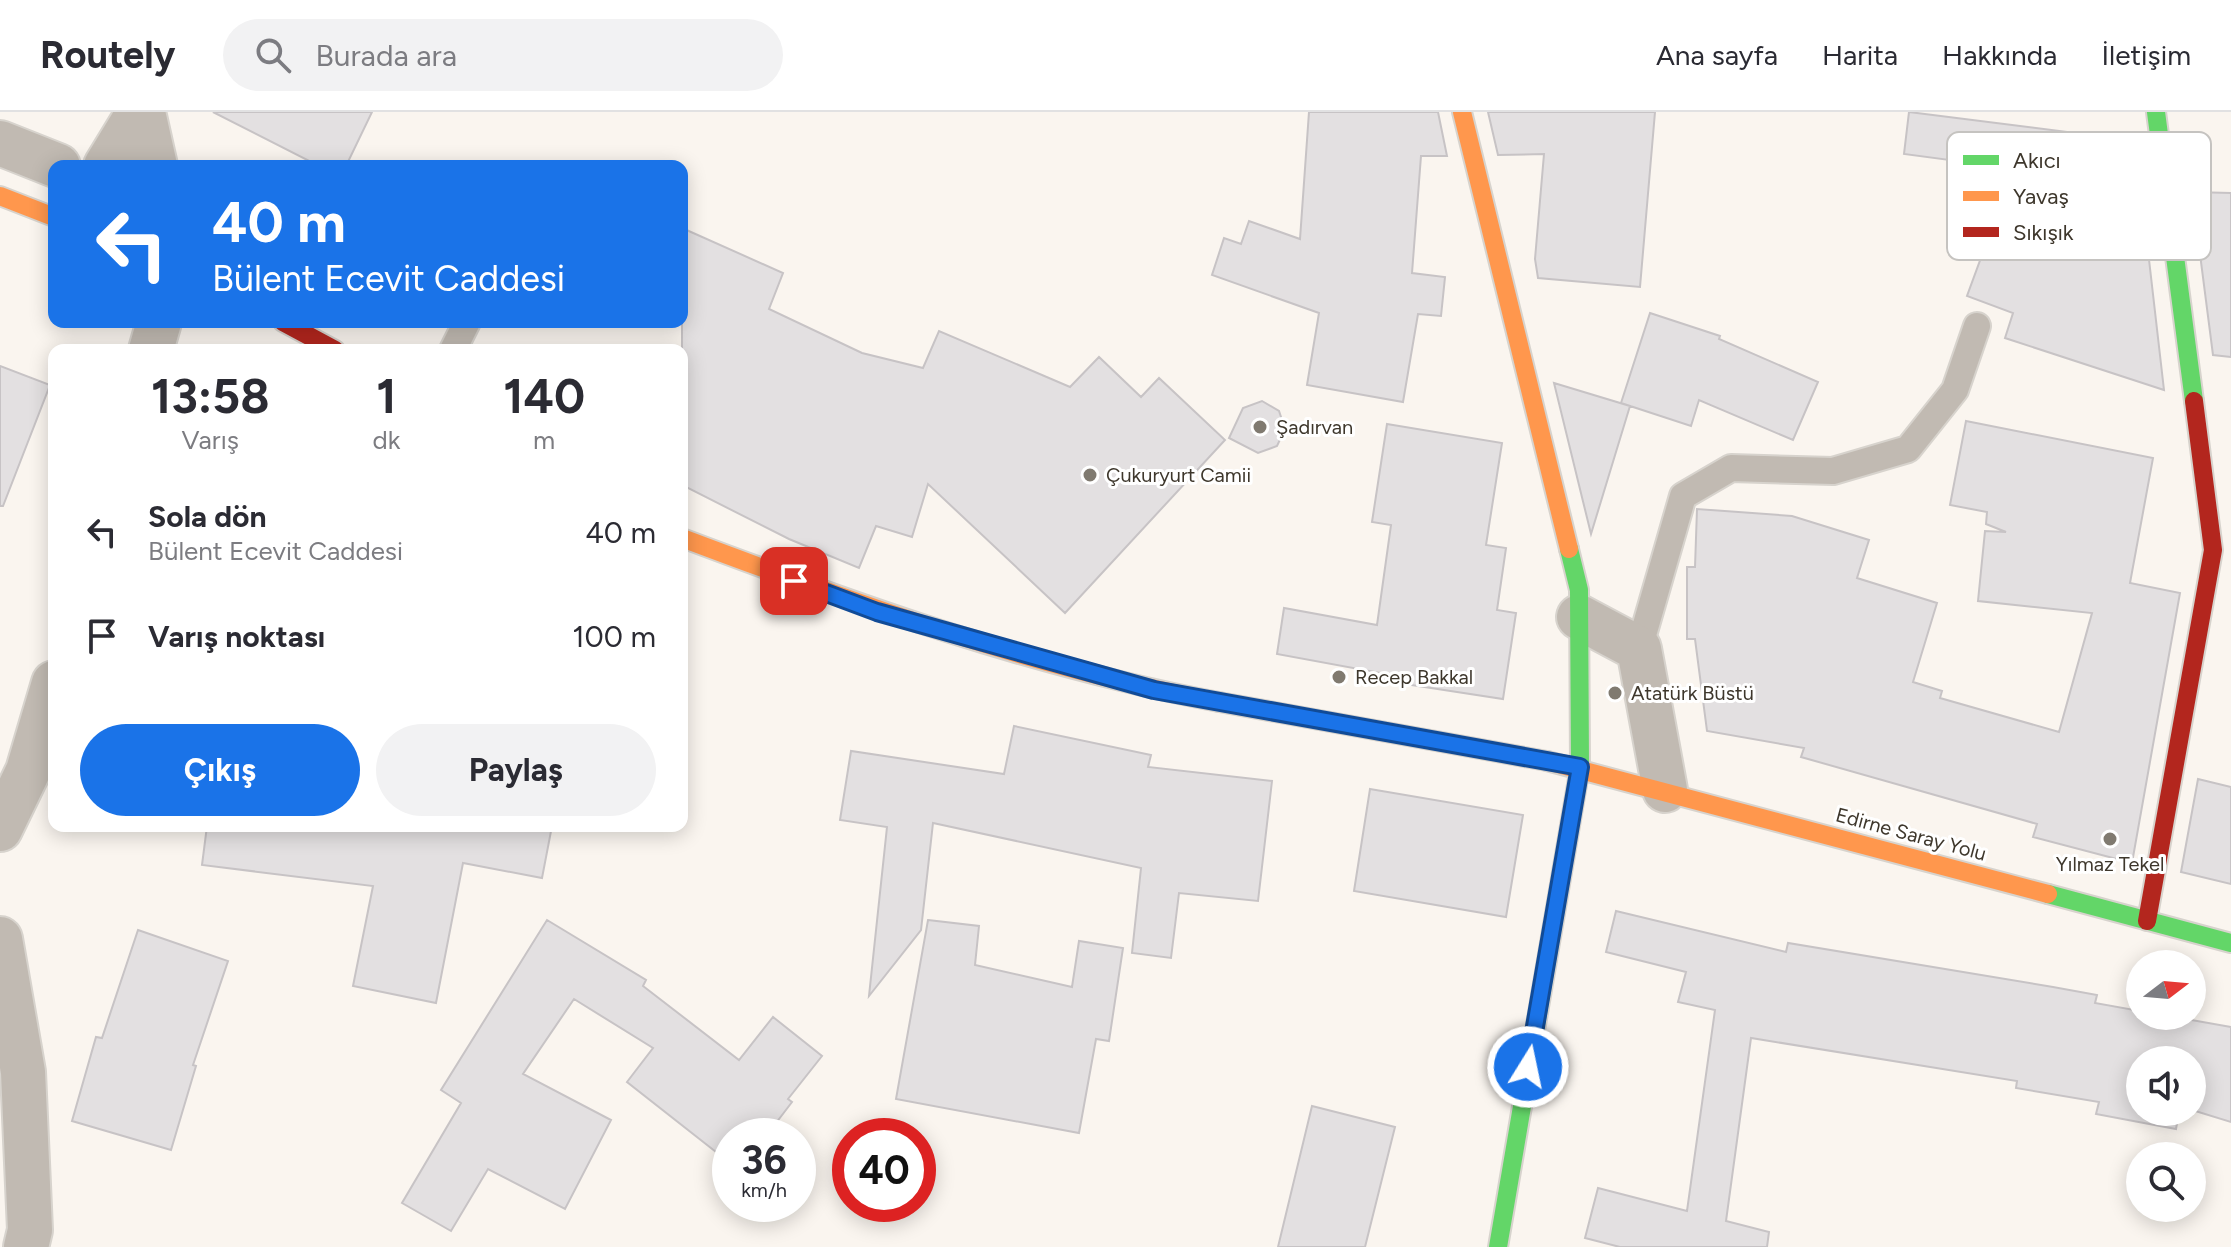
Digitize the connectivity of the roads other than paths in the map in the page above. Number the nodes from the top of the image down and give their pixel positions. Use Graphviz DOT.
graph roads {
  1 [pos="141,112"];
  2 [pos="1462,112"];
  3 [pos="2156,112"];
  4 [pos="2159,132"];
  5 [pos="0,143"];
  6 [pos="110,160"];
  7 [pos="153,160"];
  8 [pos="48,162"];
  9 [pos="0,196"];
  10 [pos="48,215"];
  11 [pos="2175,260"];
  12 [pos="1977,326"];
  13 [pos="294,328"];
  14 [pos="324,344"];
  15 [pos="688,540"];
  16 [pos="1579,617"];
  17 [pos="1639,649"];
  18 [pos="48,703"];
  19 [pos="1580,767"];
  20 [pos="1665,790"];
  21 [pos="0,829"];
  22 [pos="2147,921"];
  23 [pos="0,939"];
  24 [pos="2231,943"];
  25 [pos="26,1247"];
  26 [pos="1498,1247"];
  1 -- 6 [label="street"];
  1 -- 7 [label="street"];
  2 -- 16 [label="street"];
  3 -- 4 [label="street"];
  5 -- 8 [label="street"];
  9 -- 10 [label="street"];
  11 -- 22 [label="street"];
  12 -- 17 [label="lane"];
  13 -- 14 [label="street"];
  15 -- 19 [label="street, Edirne Saray Yolu"];
  16 -- 17 [label="street"];
  16 -- 19 [label="street"];
  17 -- 20 [label="street"];
  18 -- 21 [label="street"];
  19 -- 20 [label="street, Edirne Saray Yolu"];
  19 -- 26 [label="street"];
  20 -- 22 [label="street, Edirne Saray Yolu"];
  22 -- 24 [label="street, Edirne Saray Yolu"];
  23 -- 25 [label="street"];
}
